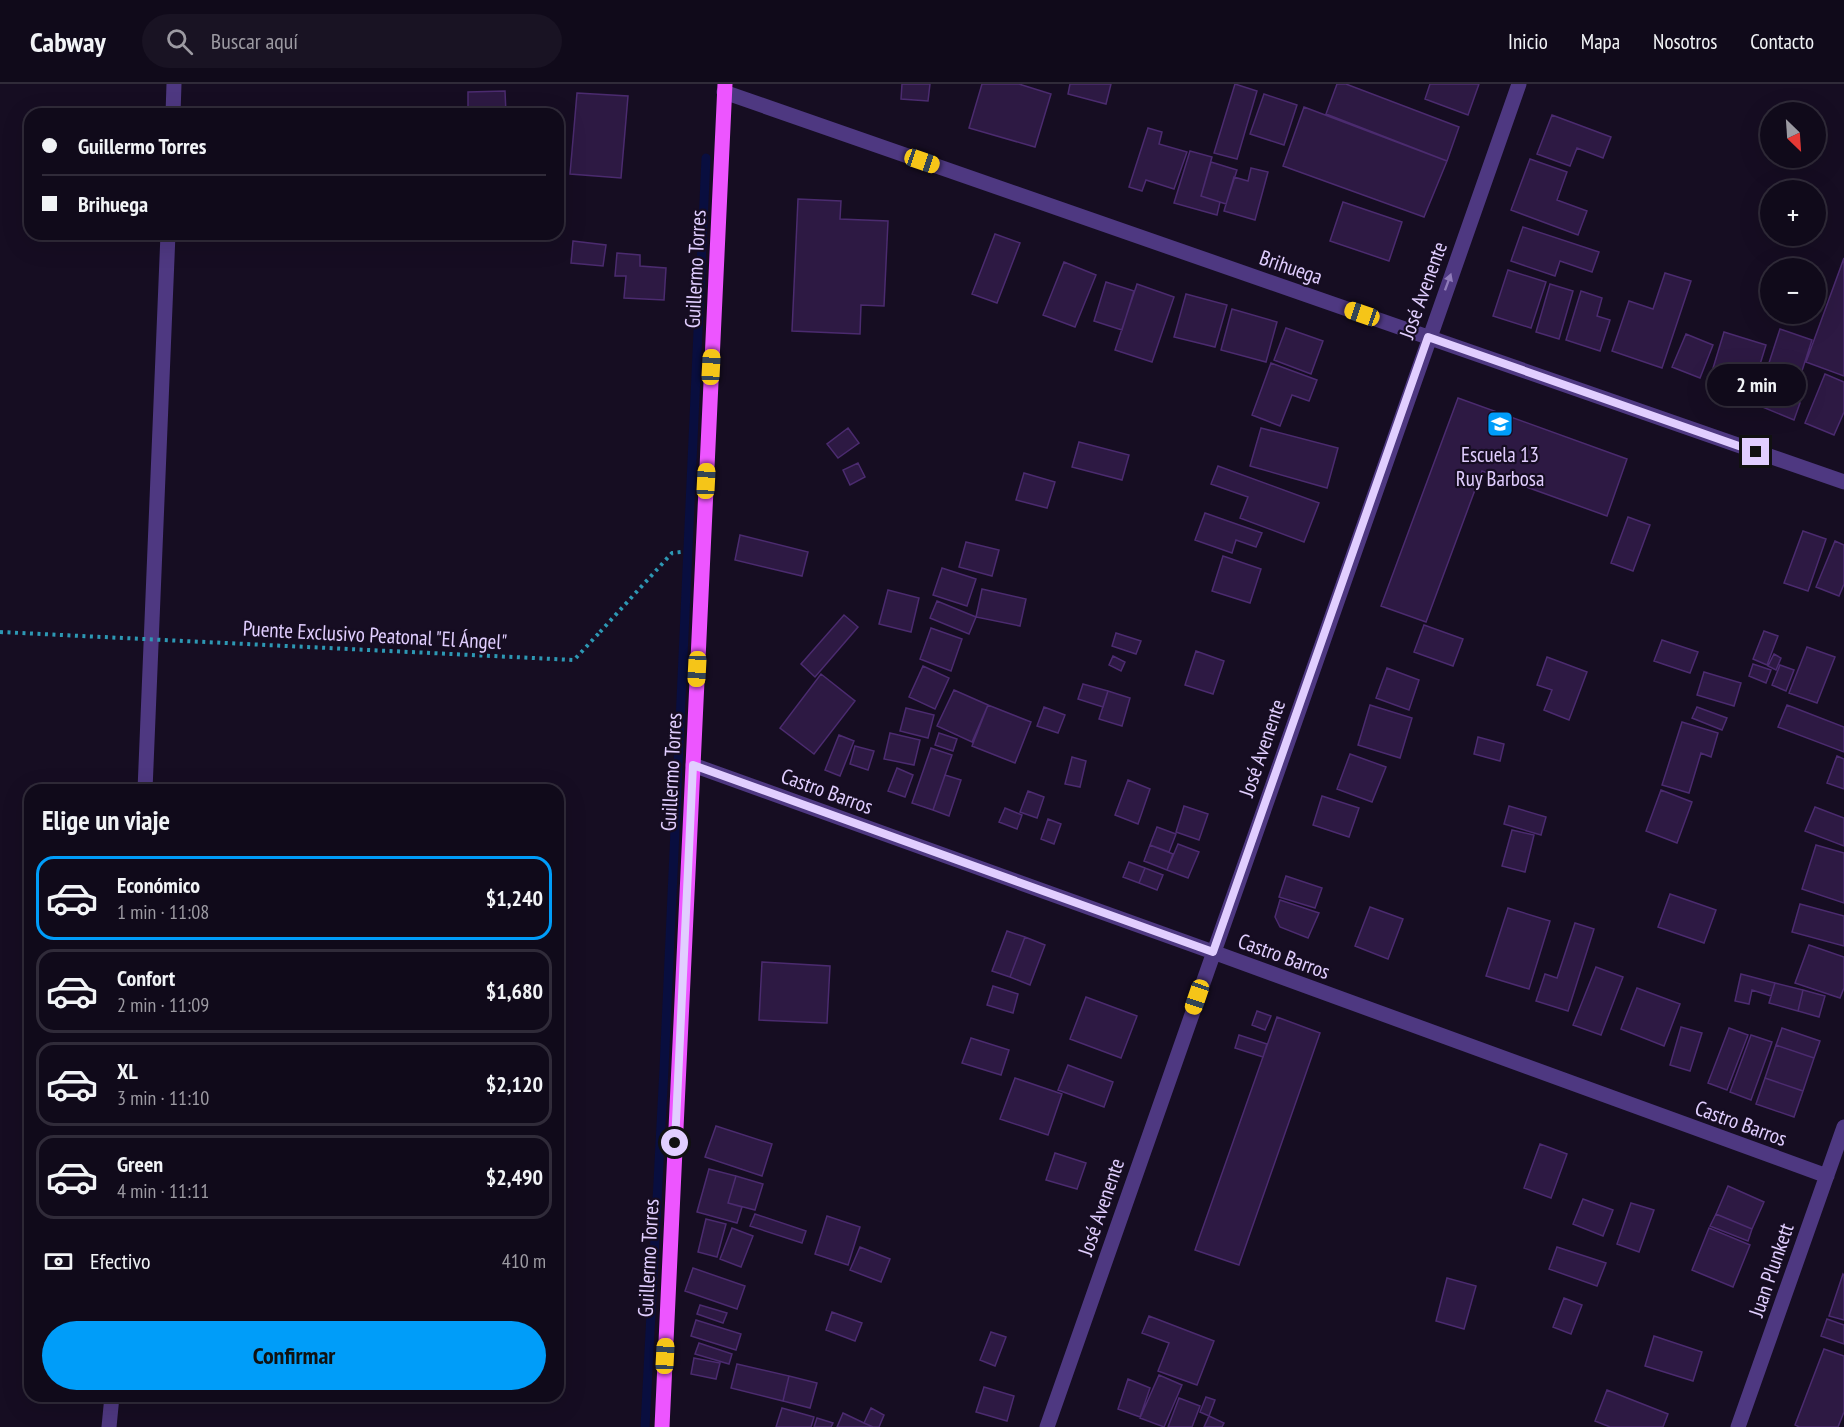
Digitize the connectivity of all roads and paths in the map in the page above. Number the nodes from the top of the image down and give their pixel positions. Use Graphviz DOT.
graph roads {
  1 [pos="174,84"];
  2 [pos="1519,84"];
  3 [pos="724,88"];
  4 [pos="173,108"];
  5 [pos="168,240"];
  6 [pos="1428,337"];
  7 [pos="1844,482"];
  8 [pos="703,550"];
  9 [pos="0,632"];
  10 [pos="693,765"];
  11 [pos="145,784"];
  12 [pos="1213,952"];
  13 [pos="1844,1127"];
  14 [pos="1827,1176"];
  15 [pos="111,1402"];
  16 [pos="109,1427"];
  17 [pos="662,1427"];
  18 [pos="1047,1427"];
  19 [pos="1738,1427"];
  1 -- 4 [label="street"];
  6 -- 2 [label="street, José Avenente, one-way"];
  3 -- 6 [label="street, Brihuega"];
  3 -- 8 [label="main road, Guillermo Torres"];
  5 -- 11 [label="street"];
  6 -- 7 [label="street, Brihuega"];
  6 -- 12 [label="street, José Avenente"];
  8 -- 9 [label="path, Puente Exclusivo Peatonal \"El Ángel\", bridge"];
  8 -- 10 [label="main road, Guillermo Torres"];
  10 -- 12 [label="street, Castro Barros"];
  10 -- 17 [label="main road, Guillermo Torres"];
  12 -- 14 [label="street, Castro Barros"];
  12 -- 18 [label="street, José Avenente"];
  13 -- 14 [label="street, Juan Plunkett"];
  14 -- 19 [label="street, Juan Plunkett"];
  15 -- 16 [label="street"];
}
